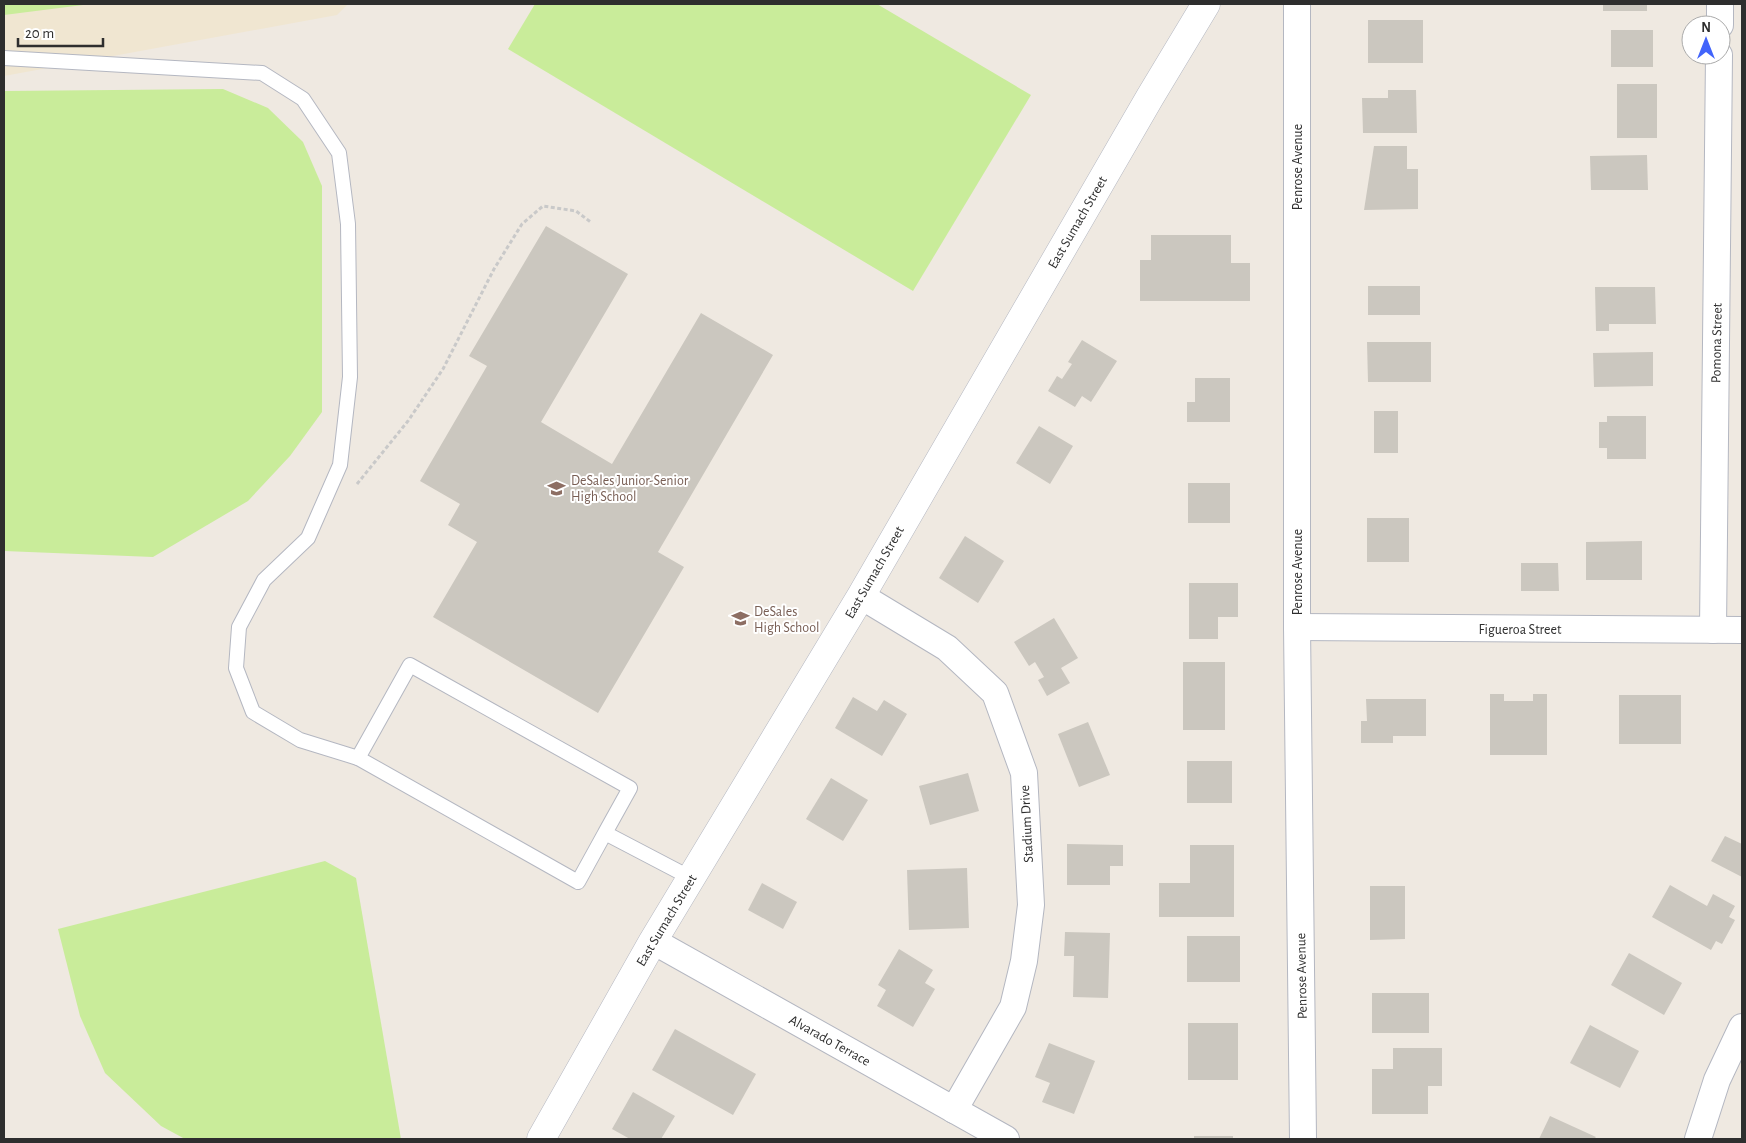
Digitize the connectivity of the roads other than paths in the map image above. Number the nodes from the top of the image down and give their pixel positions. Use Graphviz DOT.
graph roads {
  1 [pos="1206,4"];
  2 [pos="1296,4"];
  3 [pos="4,58"];
  4 [pos="1720,65"];
  5 [pos="860,596"];
  6 [pos="1297,627"];
  7 [pos="1714,630"];
  8 [pos="1742,630"];
  9 [pos="358,758"];
  10 [pos="605,833"];
  11 [pos="691,878"];
  12 [pos="653,941"];
  13 [pos="1742,1027"];
  14 [pos="954,1110"];
  15 [pos="541,1139"];
  16 [pos="1006,1139"];
  17 [pos="1303,1139"];
  18 [pos="1698,1139"];
  1 -- 5 [label="street, East Sumach Street"];
  2 -- 6 [label="street, Penrose Avenue"];
  3 -- 9 [label="lane"];
  4 -- 7 [label="street, Pomona Street"];
  5 -- 11 [label="street, East Sumach Street"];
  5 -- 14 [label="street, Stadium Drive"];
  6 -- 7 [label="street, Figueroa Street"];
  6 -- 17 [label="street, Penrose Avenue"];
  7 -- 8 [label="street, Figueroa Street"];
  9 -- 10 [label="lane"];
  9 -- 10 [label="lane"];
  10 -- 11 [label="lane"];
  11 -- 12 [label="street, East Sumach Street"];
  12 -- 14 [label="street, Alvarado Terrace"];
  12 -- 15 [label="street, East Sumach Street"];
  13 -- 18 [label="street"];
  14 -- 16 [label="street, Alvarado Terrace"];
}
